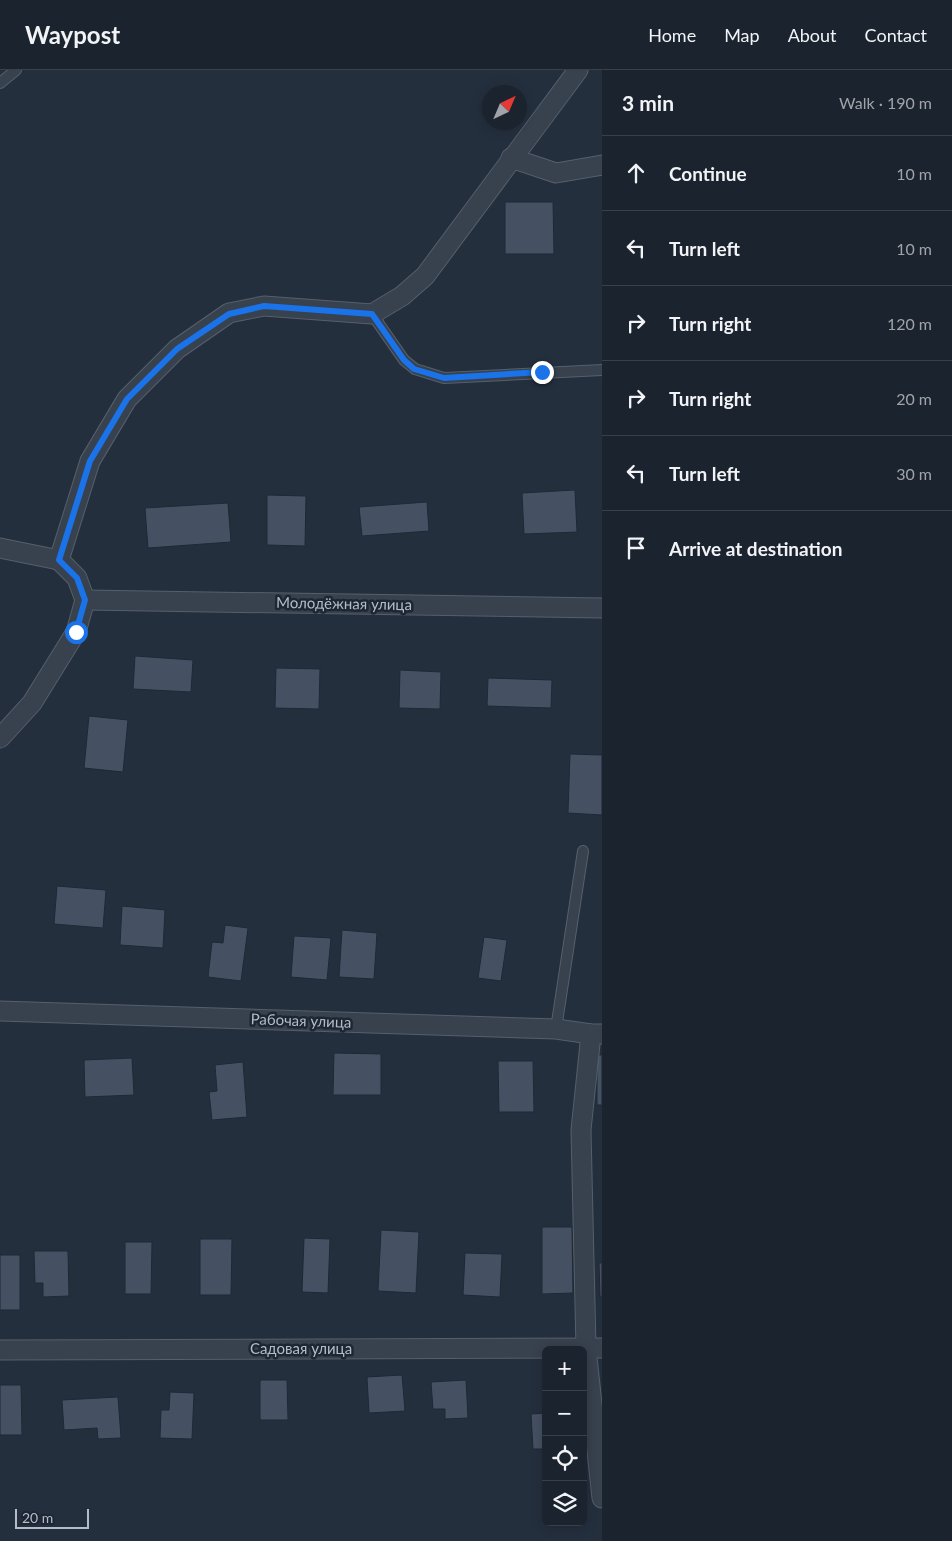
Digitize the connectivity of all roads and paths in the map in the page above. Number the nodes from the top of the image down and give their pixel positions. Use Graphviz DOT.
graph roads {
  1 [pos="16,70"];
  2 [pos="578,70"];
  3 [pos="0,83"];
  4 [pos="511,158"];
  5 [pos="602,165"];
  6 [pos="372,314"];
  7 [pos="602,370"];
  8 [pos="0,548"];
  9 [pos="59,560"];
  10 [pos="85,600"];
  11 [pos="602,608"];
  12 [pos="0,738"];
  13 [pos="583,851"];
  14 [pos="0,995"];
  15 [pos="0,1011"];
  16 [pos="19,1012"];
  17 [pos="556,1029"];
  18 [pos="597,1034"];
  19 [pos="594,1348"];
  20 [pos="0,1350"];
  21 [pos="602,1498"];
  1 -- 3 [label="lane"];
  2 -- 4 [label="street"];
  4 -- 5 [label="street"];
  4 -- 6 [label="street"];
  6 -- 7 [label="lane"];
  6 -- 9 [label="street"];
  8 -- 9 [label="street"];
  9 -- 10 [label="street"];
  10 -- 11 [label="street, Молодёжная улица"];
  10 -- 12 [label="street"];
  13 -- 17 [label="lane"];
  14 -- 16 [label="street"];
  15 -- 16 [label="street, Рабочая улица"];
  16 -- 17 [label="street, Рабочая улица"];
  17 -- 18 [label="street, Рабочая улица"];
  18 -- 19 [label="street"];
  19 -- 20 [label="street, Садовая улица"];
  19 -- 21 [label="street"];
}
